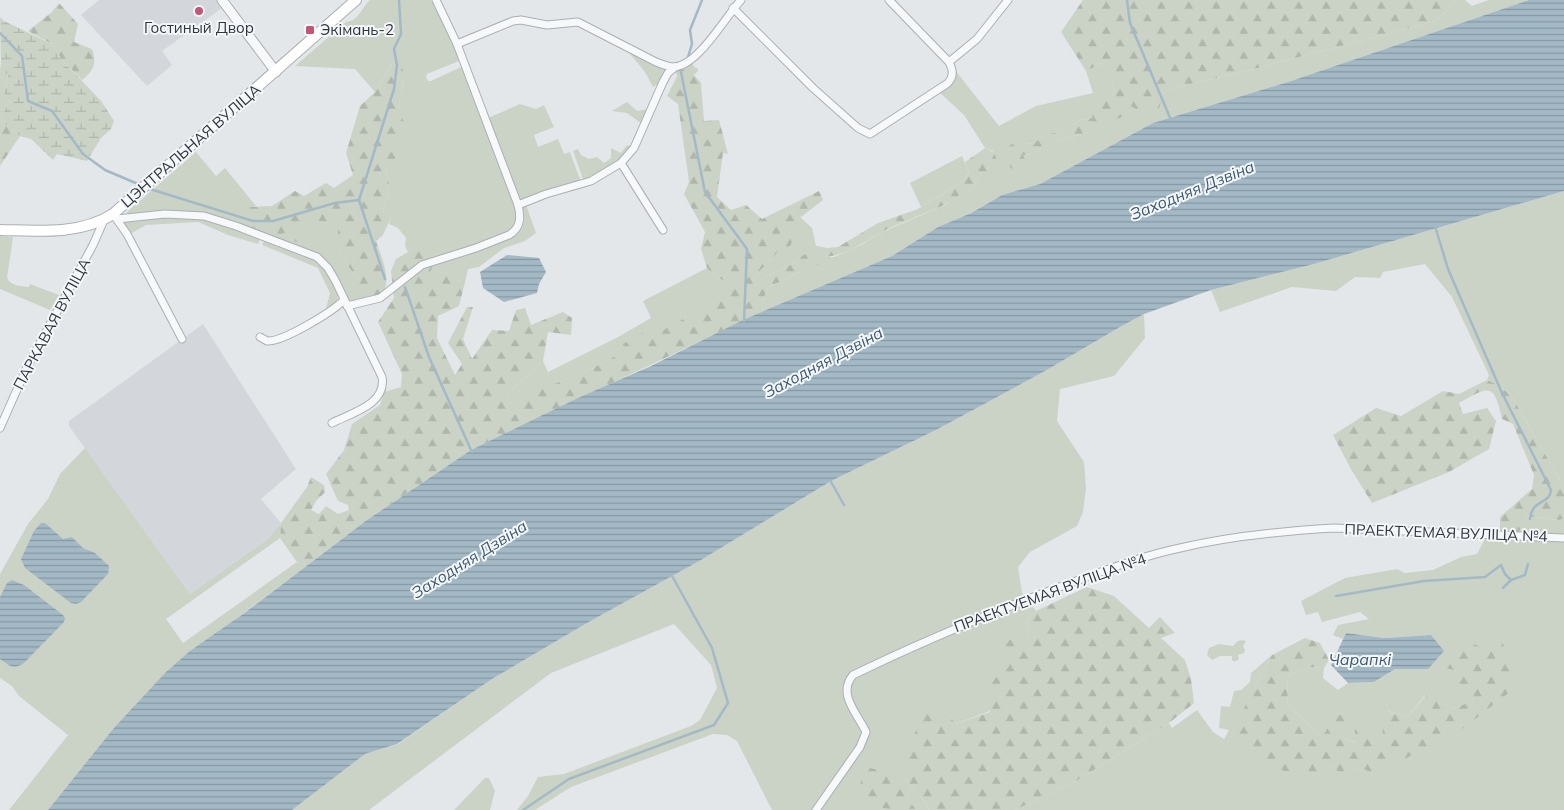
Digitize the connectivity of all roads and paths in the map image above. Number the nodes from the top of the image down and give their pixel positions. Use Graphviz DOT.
graph roads {
  1 [pos="222,0"];
  2 [pos="356,0"];
  3 [pos="436,0"];
  4 [pos="741,0"];
  5 [pos="890,0"];
  6 [pos="1008,0"];
  7 [pos="734,8"];
  8 [pos="456,44"];
  9 [pos="949,62"];
  10 [pos="675,67"];
  11 [pos="276,72"];
  12 [pos="621,163"];
  13 [pos="518,205"];
  14 [pos="115,216"];
  15 [pos="104,220"];
  16 [pos="0,230"];
  17 [pos="664,230"];
  18 [pos="345,303"];
  19 [pos="260,337"];
  20 [pos="182,339"];
  21 [pos="332,423"];
  22 [pos="0,428"];
  23 [pos="1564,538"];
  24 [pos="816,810"];
  1 -- 11 [label="street"];
  2 -- 11 [label="main road, ЦЭНТРАЛЬНАЯ ВУЛІЦА"];
  3 -- 8 [label="street"];
  4 -- 7 [label="street"];
  5 -- 9 [label="street"];
  6 -- 9 [label="street"];
  7 -- 9 [label="street"];
  7 -- 10 [label="street"];
  8 -- 10 [label="street"];
  8 -- 13 [label="street"];
  10 -- 12 [label="street"];
  11 -- 14 [label="main road, ЦЭНТРАЛЬНАЯ ВУЛІЦА"];
  12 -- 13 [label="street"];
  12 -- 17 [label="street"];
  13 -- 18 [label="street"];
  14 -- 15 [label="main road, ЦЭНТРАЛЬНАЯ ВУЛІЦА"];
  14 -- 18 [label="street"];
  14 -- 20 [label="street"];
  15 -- 16 [label="main road, ЦЭНТРАЛЬНАЯ ВУЛІЦА"];
  15 -- 22 [label="street, ПАРКАВАЯ ВУЛІЦА"];
  18 -- 19 [label="street"];
  18 -- 21 [label="street"];
  23 -- 24 [label="street, ПРАЕКТУЕМАЯ ВУЛІЦА №4"];
}
